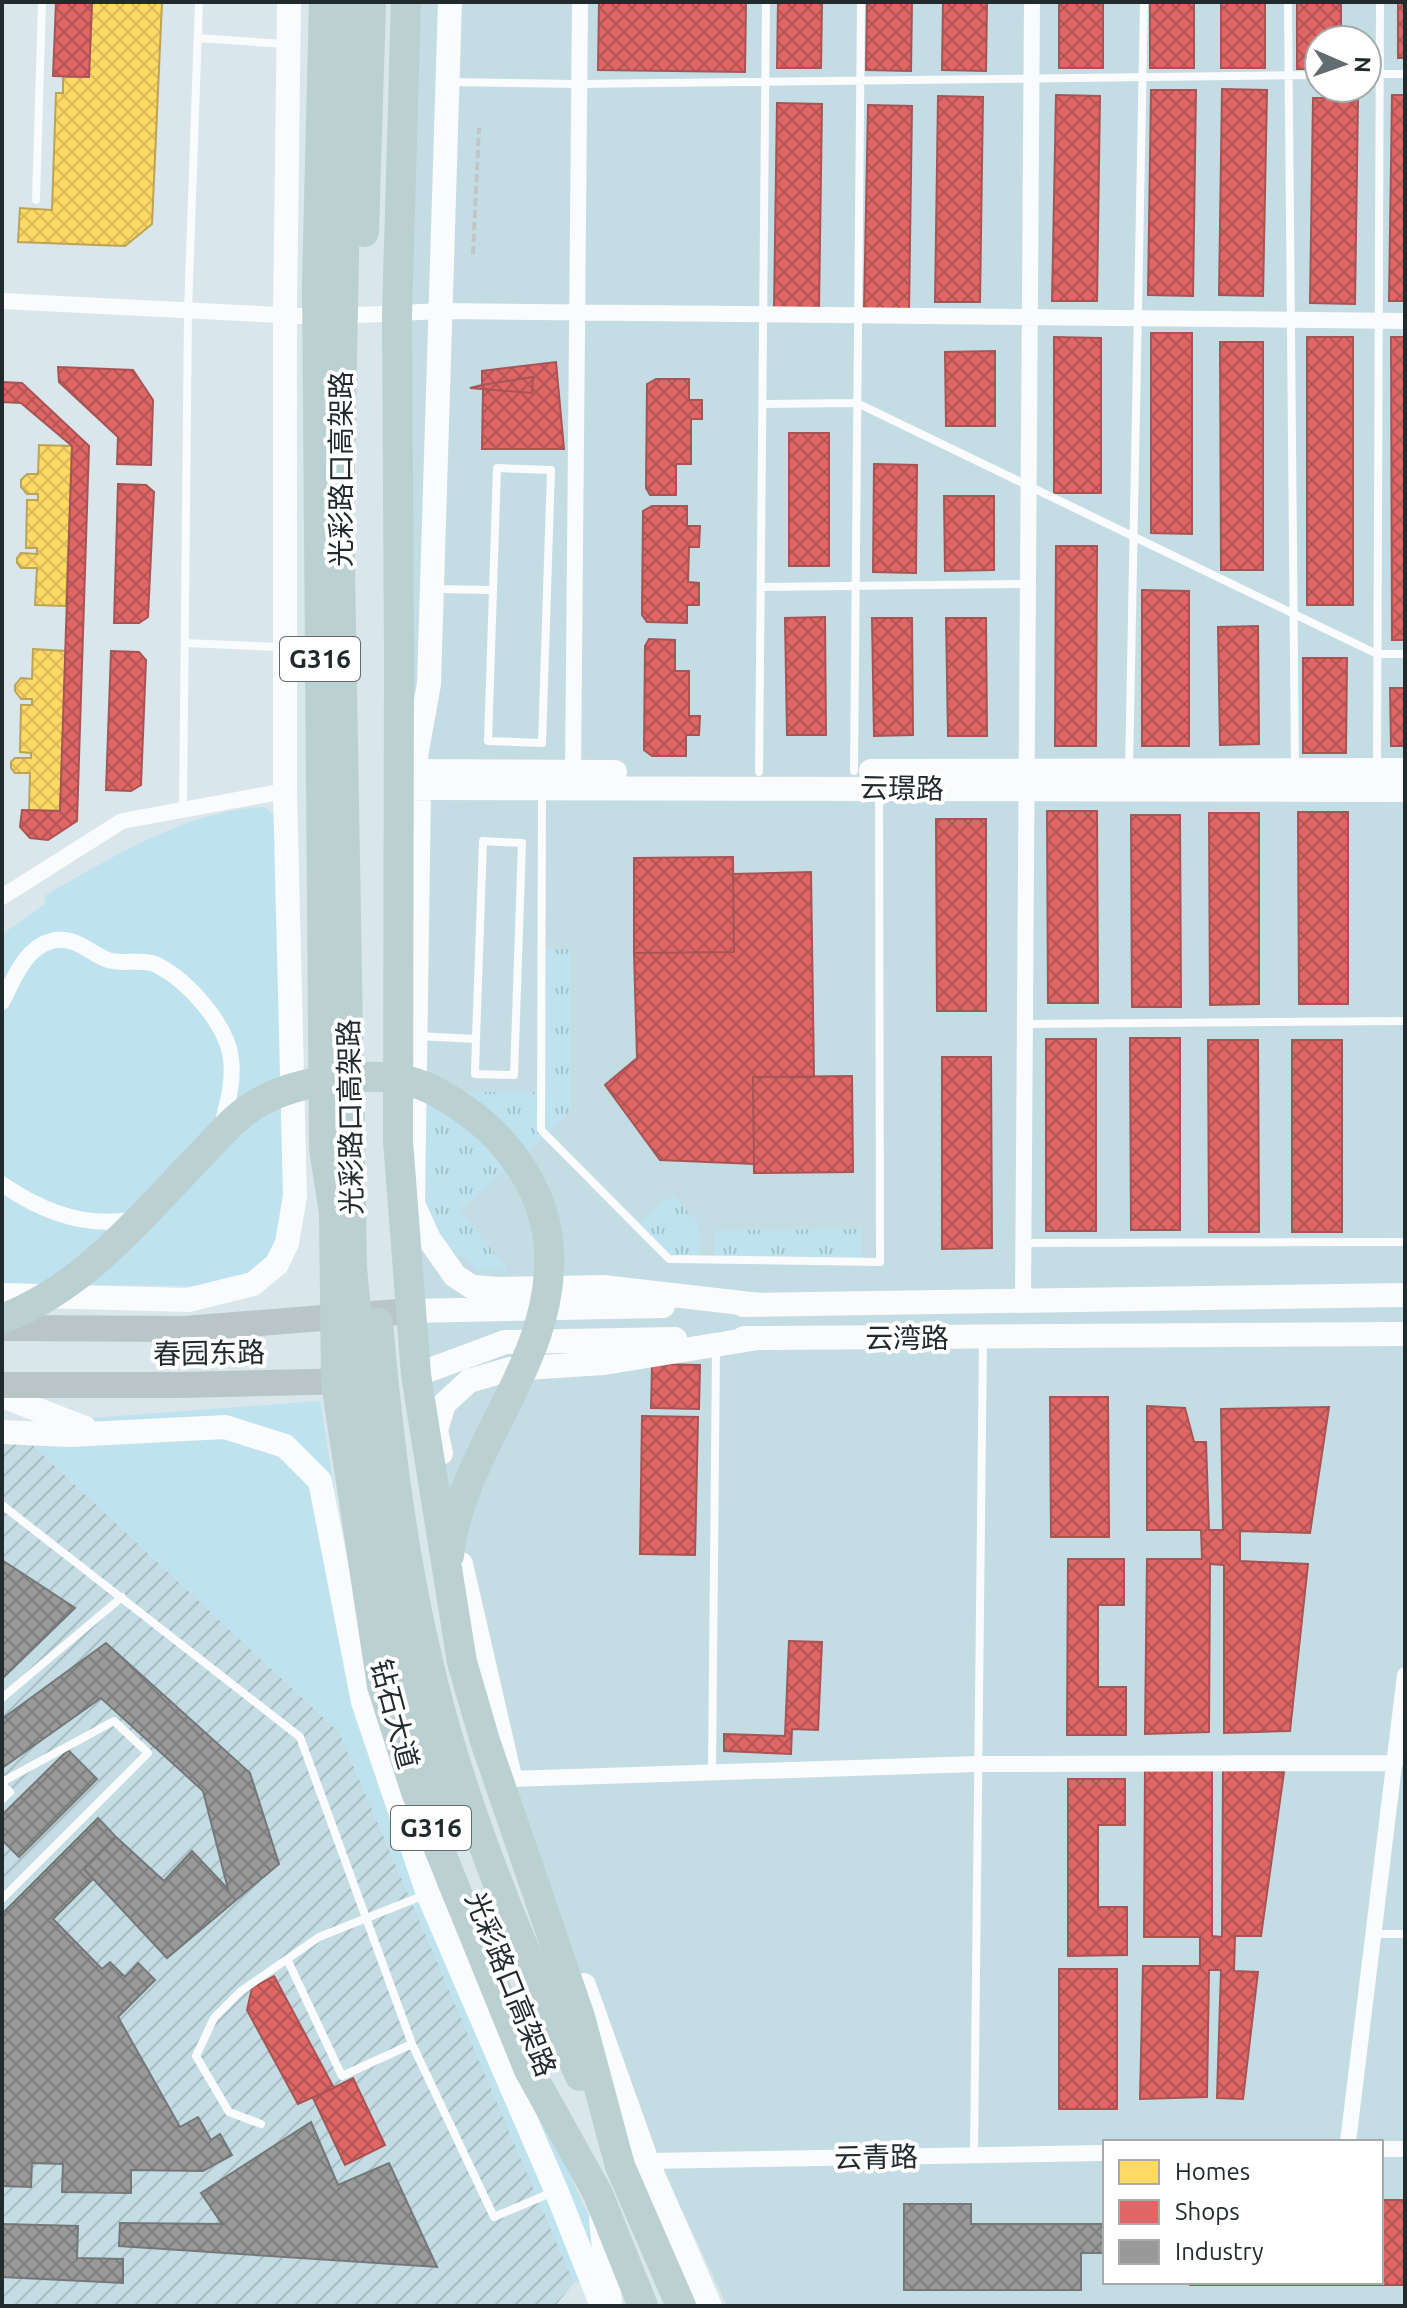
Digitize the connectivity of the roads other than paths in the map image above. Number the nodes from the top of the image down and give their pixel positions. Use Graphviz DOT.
graph roads {
  1 [pos="42,2"];
  2 [pos="199,2"];
  3 [pos="289,2"];
  4 [pos="324,2"];
  5 [pos="349,2"];
  6 [pos="371,2"];
  7 [pos="406,2"];
  8 [pos="450,2"];
  9 [pos="580,2"];
  10 [pos="766,2"];
  11 [pos="861,2"];
  12 [pos="1032,2"];
  13 [pos="1144,2"];
  14 [pos="1288,2"];
  15 [pos="1380,2"];
  16 [pos="1380,24"];
  17 [pos="198,38"];
  18 [pos="289,45"];
  19 [pos="1383,74"];
  20 [pos="1405,74"];
  21 [pos="1289,75"];
  22 [pos="1303,75"];
  23 [pos="1143,77"];
  24 [pos="1031,78"];
  25 [pos="860,80"];
  26 [pos="766,81"];
  27 [pos="447,82"];
  28 [pos="579,84"];
  29 [pos="1379,104"];
  30 [pos="36,200"];
  31 [pos="2,301"];
  32 [pos="188,311"];
  33 [pos="441,311"];
  34 [pos="577,312"];
  35 [pos="763,314"];
  36 [pos="397,315"];
  37 [pos="858,315"];
  38 [pos="285,316"];
  39 [pos="318,317"];
  40 [pos="1028,317"];
  41 [pos="1138,318"];
  42 [pos="1291,320"];
  43 [pos="1378,321"];
  44 [pos="1405,321"];
  45 [pos="857,403"];
  46 [pos="763,404"];
  47 [pos="1029,485"];
  48 [pos="1134,536"];
  49 [pos="1029,584"];
  50 [pos="856,585"];
  51 [pos="761,587"];
  52 [pos="432,589"];
  53 [pos="493,590"];
  54 [pos="1294,613"];
  55 [pos="185,643"];
  56 [pos="285,647"];
  57 [pos="1377,654"];
  58 [pos="1405,654"];
  59 [pos="1295,770"];
  60 [pos="1377,770"];
  61 [pos="1405,770"];
  62 [pos="854,771"];
  63 [pos="1129,771"];
  64 [pos="573,772"];
  65 [pos="759,772"];
  66 [pos="410,775"];
  67 [pos="1027,780"];
  68 [pos="879,788"];
  69 [pos="542,789"];
  70 [pos="1405,790"];
  71 [pos="285,791"];
  72 [pos="183,810"];
  73 [pos="287,847"];
  74 [pos="2,897"];
  75 [pos="323,945"];
  76 [pos="2,1002"];
  77 [pos="1405,1021"];
  78 [pos="1026,1024"];
  79 [pos="416,1035"];
  80 [pos="476,1039"];
  81 [pos="324,1109"];
  82 [pos="218,1139"];
  83 [pos="2,1184"];
  84 [pos="295,1196"];
  85 [pos="142,1218"];
  86 [pos="1405,1242"];
  87 [pos="1025,1243"];
  88 [pos="2,1295"];
  89 [pos="1405,1295"];
  90 [pos="1023,1301"];
  91 [pos="759,1305"];
  92 [pos="410,1311"];
  93 [pos="334,1316"];
  94 [pos="2,1319"];
  95 [pos="2,1328"];
  96 [pos="1405,1334"];
  97 [pos="983,1337"];
  98 [pos="758,1338"];
  99 [pos="716,1345"];
  100 [pos="416,1375"];
  101 [pos="336,1383"];
  102 [pos="2,1385"];
  103 [pos="2,1396"];
  104 [pos="2,1432"];
  105 [pos="98,1433"];
  106 [pos="2,1505"];
  107 [pos="466,1593"];
  108 [pos="341,1596"];
  109 [pos="122,1597"];
  110 [pos="1405,1675"];
  111 [pos="382,1686"];
  112 [pos="2,1698"];
  113 [pos="485,1741"];
  114 [pos="1400,1763"];
  115 [pos="976,1764"];
  116 [pos="712,1772"];
  117 [pos="510,1779"];
  118 [pos="2,1784"];
  119 [pos="2,1800"];
  120 [pos="469,1846"];
  121 [pos="428,1894"];
  122 [pos="2,1899"];
  123 [pos="366,1919"];
  124 [pos="1373,1934"];
  125 [pos="1405,1934"];
  126 [pos="288,1961"];
  127 [pos="412,2044"];
  128 [pos="575,2066"];
  129 [pos="261,2124"];
  130 [pos="1348,2140"];
  131 [pos="1383,2149"];
  132 [pos="1405,2149"];
  133 [pos="1103,2153"];
  134 [pos="974,2156"];
  135 [pos="634,2164"];
  136 [pos="556,2190"];
  137 [pos="598,2194"];
  138 [pos="602,2306"];
  139 [pos="611,2306"];
  140 [pos="643,2306"];
  141 [pos="681,2306"];
  142 [pos="710,2306"];
  1 -- 30 [label="lane"];
  2 -- 17 [label="lane"];
  3 -- 18 [label="street"];
  4 -- 39 [label="highway, G316"];
  5 -- 120 [label="highway, 光彩路口高架路"];
  6 -- 120 [label="highway, 光彩路口高架路"];
  7 -- 36 [label="highway, G316"];
  8 -- 27 [label="street"];
  9 -- 28 [label="street"];
  10 -- 26 [label="lane"];
  11 -- 25 [label="lane"];
  12 -- 24 [label="street"];
  13 -- 23 [label="lane"];
  14 -- 21 [label="lane"];
  15 -- 16 [label="lane"];
  17 -- 18 [label="lane"];
  17 -- 32 [label="lane"];
  18 -- 38 [label="street"];
  19 -- 20 [label="lane"];
  21 -- 22 [label="lane"];
  21 -- 23 [label="lane"];
  21 -- 42 [label="lane"];
  23 -- 24 [label="lane"];
  23 -- 41 [label="lane"];
  24 -- 25 [label="lane"];
  24 -- 40 [label="street"];
  25 -- 26 [label="lane"];
  25 -- 37 [label="lane"];
  26 -- 28 [label="lane"];
  26 -- 35 [label="lane"];
  27 -- 28 [label="lane"];
  27 -- 33 [label="street"];
  28 -- 34 [label="street"];
  29 -- 43 [label="lane"];
  31 -- 32 [label="street"];
  32 -- 38 [label="street"];
  32 -- 55 [label="lane"];
  33 -- 34 [label="street"];
  33 -- 36 [label="street"];
  33 -- 52 [label="street"];
  34 -- 35 [label="street"];
  34 -- 64 [label="street"];
  35 -- 37 [label="street"];
  35 -- 46 [label="lane"];
  36 -- 39 [label="street"];
  36 -- 66 [label="highway, G316"];
  37 -- 40 [label="street"];
  37 -- 45 [label="lane"];
  38 -- 39 [label="street"];
  38 -- 56 [label="street"];
  39 -- 75 [label="highway, G316"];
  40 -- 41 [label="street"];
  40 -- 47 [label="street"];
  41 -- 42 [label="street"];
  41 -- 48 [label="lane"];
  42 -- 43 [label="street"];
  42 -- 54 [label="lane"];
  43 -- 44 [label="street"];
  43 -- 57 [label="lane"];
  45 -- 46 [label="lane"];
  45 -- 47 [label="lane"];
  45 -- 50 [label="lane"];
  46 -- 51 [label="lane"];
  47 -- 48 [label="lane"];
  47 -- 49 [label="street"];
  48 -- 54 [label="lane"];
  48 -- 63 [label="lane"];
  49 -- 50 [label="lane"];
  49 -- 67 [label="street"];
  50 -- 51 [label="lane"];
  50 -- 62 [label="lane"];
  51 -- 65 [label="lane"];
  52 -- 53 [label="lane"];
  52 -- 66 [label="street"];
  53 -- 53 [label="lane"];
  54 -- 57 [label="lane"];
  54 -- 59 [label="lane"];
  55 -- 56 [label="lane"];
  55 -- 72 [label="lane"];
  56 -- 71 [label="street"];
  57 -- 58 [label="lane"];
  57 -- 60 [label="lane"];
  59 -- 60 [label="street, 云璟路"];
  59 -- 63 [label="street, 云璟路"];
  60 -- 61 [label="street, 云璟路"];
  62 -- 65 [label="street, 云璟路"];
  62 -- 67 [label="street, 云璟路"];
  63 -- 67 [label="street, 云璟路"];
  64 -- 65 [label="street, 云璟路"];
  64 -- 66 [label="street, 云璟路"];
  66 -- 69 [label="street, 云璟路"];
  66 -- 79 [label="street"];
  66 -- 92 [label="highway, G316"];
  67 -- 68 [label="street, 云璟路"];
  67 -- 70 [label="street, 云璟路"];
  67 -- 78 [label="street"];
  68 -- 69 [label="street, 云璟路"];
  68 -- 69 [label="lane"];
  71 -- 72 [label="street"];
  71 -- 73 [label="street"];
  72 -- 74 [label="street"];
  73 -- 75 [label="street"];
  73 -- 84 [label="street"];
  75 -- 81 [label="highway, G316"];
  76 -- 82 [label="street"];
  77 -- 78 [label="lane"];
  78 -- 87 [label="street"];
  79 -- 80 [label="lane"];
  79 -- 91 [label="street"];
  80 -- 80 [label="lane"];
  81 -- 84 [label="street"];
  81 -- 93 [label="highway, G316"];
  83 -- 85 [label="street"];
  84 -- 88 [label="street"];
  86 -- 87 [label="lane"];
  87 -- 90 [label="street"];
  89 -- 90 [label="street, 云湾路"];
  90 -- 91 [label="street, 云湾路"];
  91 -- 92 [label="street, 云湾路"];
  92 -- 93 [label="main road, 春园东路"];
  92 -- 100 [label="highway, G316"];
  93 -- 95 [label="main road, 春园东路"];
  93 -- 101 [label="highway, 钻石大道 / G316"];
  94 -- 128 [label="highway"];
  96 -- 97 [label="street, 云湾路"];
  97 -- 98 [label="street, 云湾路"];
  97 -- 115 [label="lane"];
  98 -- 99 [label="street"];
  98 -- 100 [label="street, 云湾路"];
  99 -- 107 [label="street"];
  99 -- 116 [label="lane"];
  100 -- 101 [label="main road, 春园东路"];
  100 -- 113 [label="highway, G316"];
  101 -- 102 [label="main road, 春园东路"];
  101 -- 111 [label="highway, 钻石大道 / G316"];
  103 -- 105 [label="street"];
  104 -- 105 [label="street"];
  105 -- 108 [label="street"];
  106 -- 109 [label="lane"];
  107 -- 113 [label="street"];
  107 -- 117 [label="street"];
  108 -- 111 [label="street"];
  108 -- 121 [label="street"];
  109 -- 112 [label="lane"];
  109 -- 123 [label="lane"];
  110 -- 114 [label="street"];
  111 -- 137 [label="highway, 钻石大道 / G316"];
  113 -- 135 [label="highway, G316"];
  114 -- 115 [label="street"];
  114 -- 124 [label="street"];
  115 -- 116 [label="street"];
  115 -- 134 [label="lane"];
  116 -- 117 [label="street"];
  117 -- 135 [label="street"];
  118 -- 119 [label="lane"];
  118 -- 122 [label="lane"];
  120 -- 128 [label="highway, 光彩路口高架路"];
  120 -- 137 [label="highway, 光彩路口高架路"];
  121 -- 123 [label="lane"];
  121 -- 136 [label="street"];
  123 -- 126 [label="lane"];
  123 -- 127 [label="lane"];
  124 -- 125 [label="lane"];
  124 -- 130 [label="street"];
  126 -- 127 [label="lane"];
  126 -- 129 [label="lane"];
  127 -- 136 [label="lane"];
  128 -- 135 [label="highway, 光彩路口高架路"];
  131 -- 132 [label="street"];
  133 -- 134 [label="street, 云青路"];
  134 -- 135 [label="street, 云青路"];
  135 -- 141 [label="highway, G316"];
  135 -- 142 [label="street"];
  136 -- 138 [label="street"];
  137 -- 139 [label="street"];
  137 -- 140 [label="highway, 钻石大道 / G316"];
}
